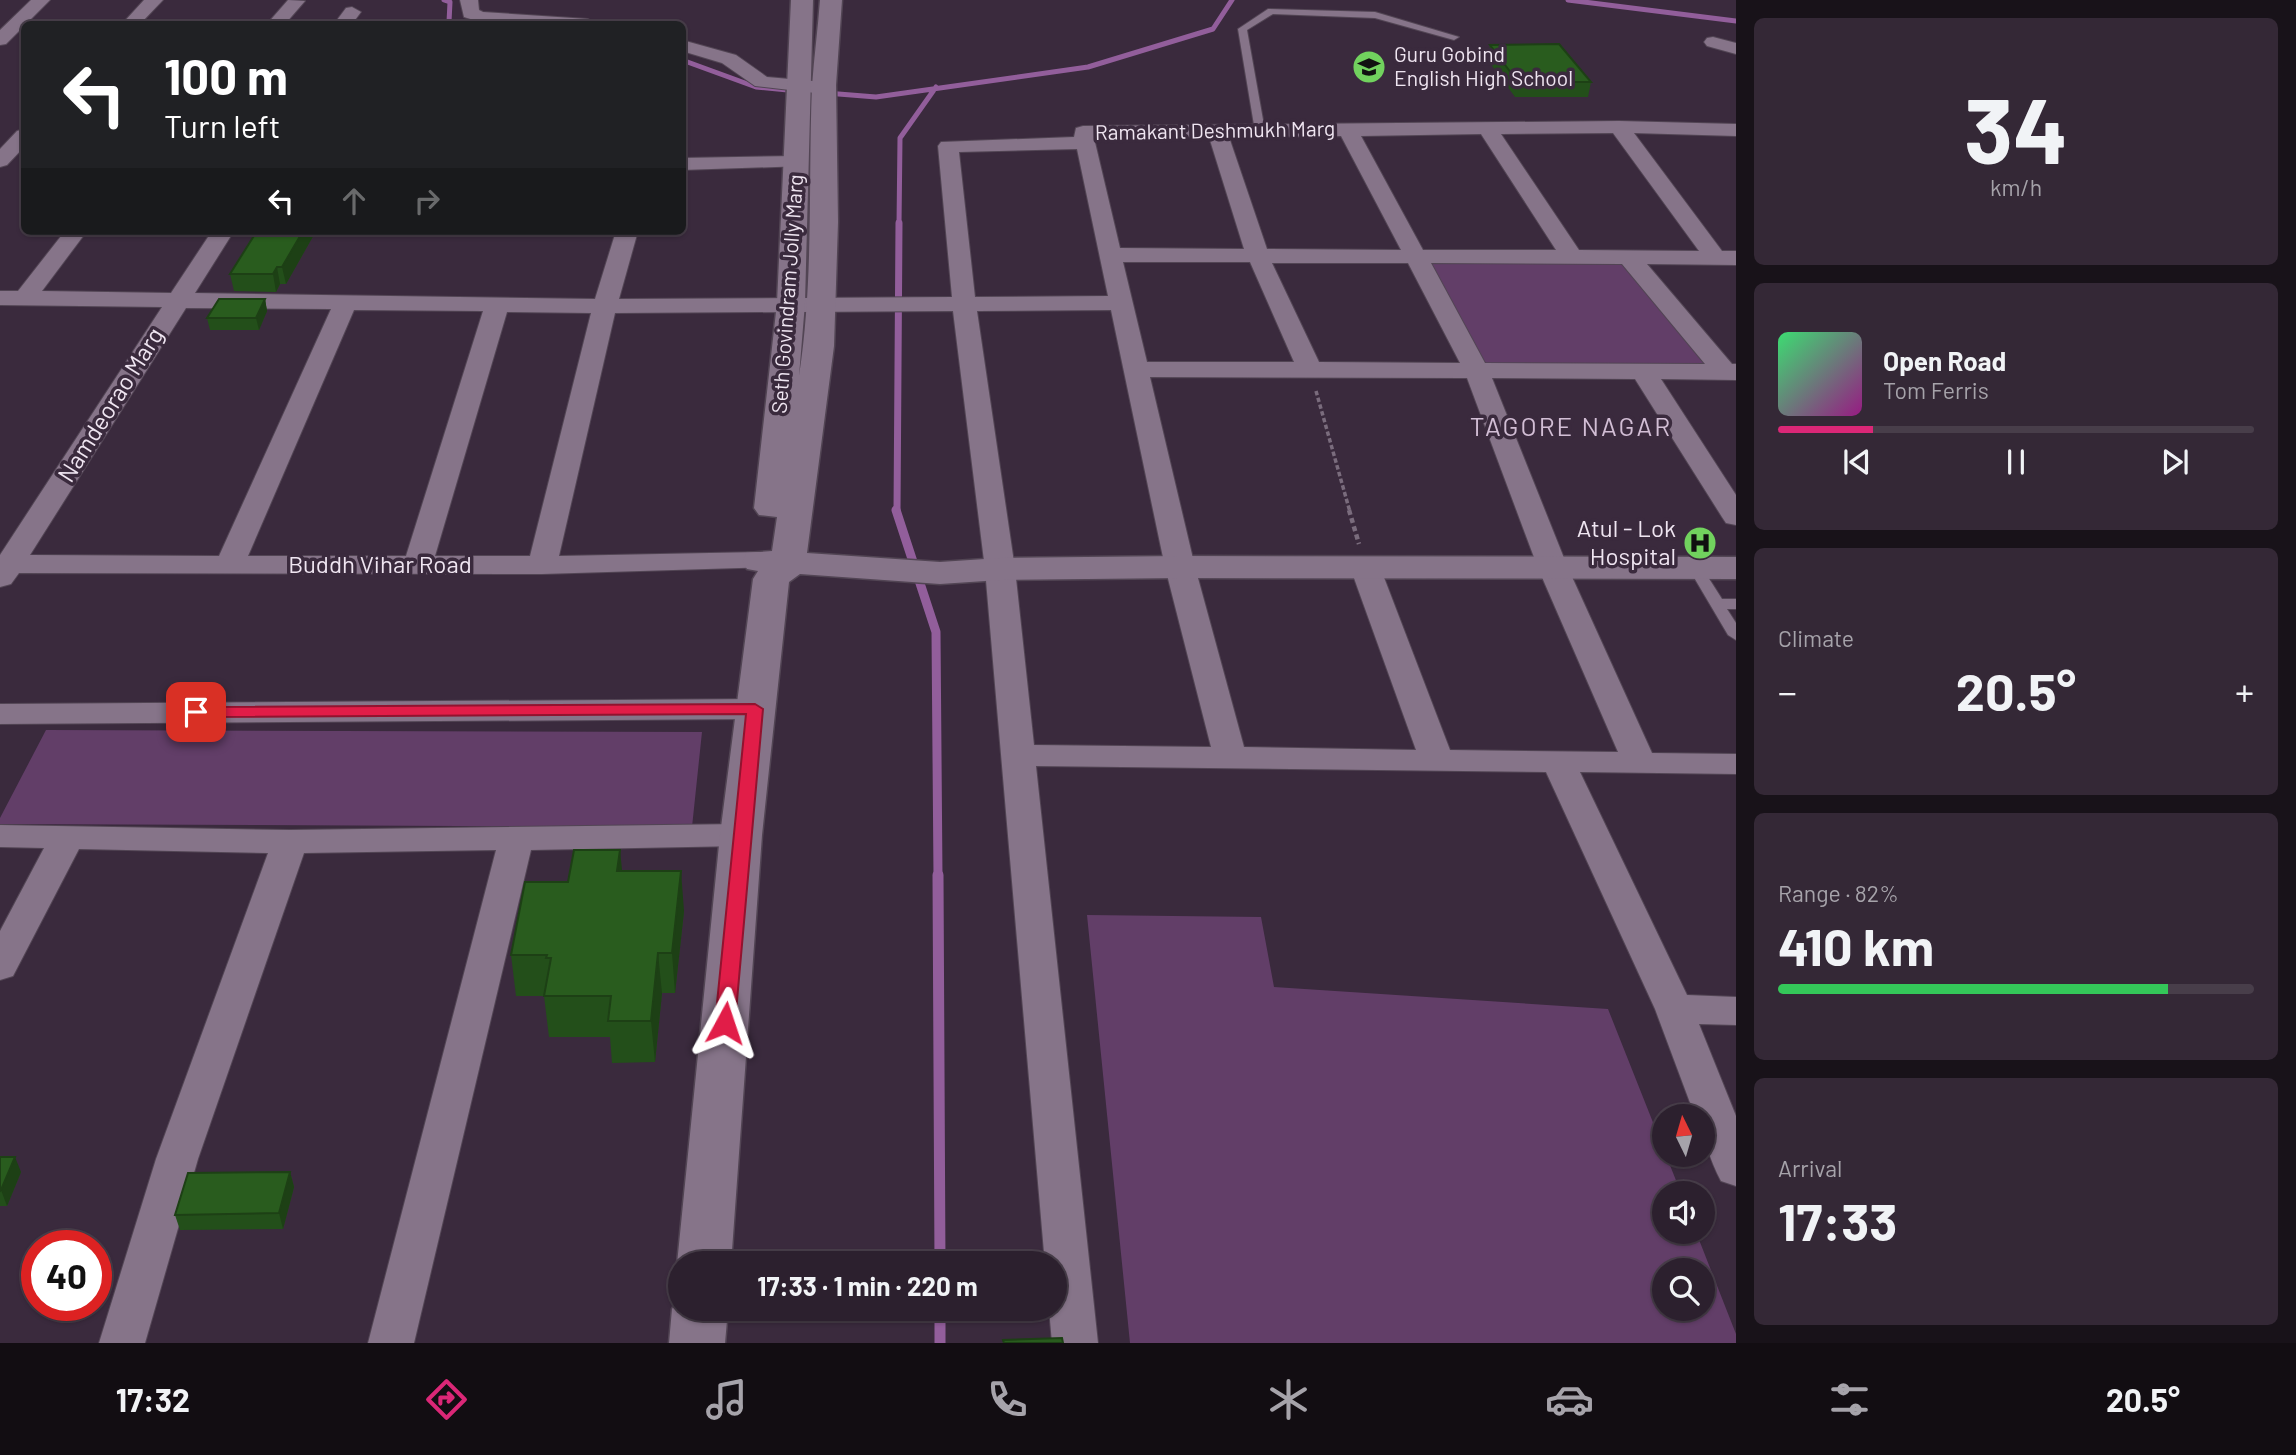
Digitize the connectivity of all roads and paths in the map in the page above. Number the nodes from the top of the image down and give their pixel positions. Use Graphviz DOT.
graph roads {
  1 [pos="41,0"];
  2 [pos="155,0"];
  3 [pos="469,0"];
  4 [pos="802,0"];
  5 [pos="831,0"];
  6 [pos="296,1"];
  7 [pos="134,21"];
  8 [pos="279,21"];
  9 [pos="541,21"];
  10 [pos="21,36"];
  11 [pos="1,37"];
  12 [pos="1454,37"];
  13 [pos="1713,42"];
  14 [pos="686,46"];
  15 [pos="1736,49"];
  16 [pos="811,96"];
  17 [pos="1619,127"];
  18 [pos="1487,128"];
  19 [pos="1348,130"];
  20 [pos="1736,130"];
  21 [pos="1217,131"];
  22 [pos="1260,131"];
  23 [pos="13,140"];
  24 [pos="1086,143"];
  25 [pos="0,161"];
  26 [pos="797,162"];
  27 [pos="686,164"];
  28 [pos="73,235"];
  29 [pos="220,235"];
  30 [pos="626,235"];
  31 [pos="1110,255"];
  32 [pos="1258,256"];
  33 [pos="1413,256"];
  34 [pos="1572,257"];
  35 [pos="1629,258"];
  36 [pos="1726,258"];
  37 [pos="0,298"];
  38 [pos="25,298"];
  39 [pos="177,299"];
  40 [pos="346,302"];
  41 [pos="953,302"];
  42 [pos="791,303"];
  43 [pos="821,303"];
  44 [pos="1121,303"];
  45 [pos="497,304"];
  46 [pos="605,306"];
  47 [pos="1137,369"];
  48 [pos="1310,370"];
  49 [pos="1477,370"];
  50 [pos="1643,371"];
  51 [pos="1730,372"];
  52 [pos="1736,517"];
  53 [pos="229,565"];
  54 [pos="418,565"];
  55 [pos="542,565"];
  56 [pos="773,567"];
  57 [pos="1180,567"];
  58 [pos="1365,568"];
  59 [pos="1553,568"];
  60 [pos="3,569"];
  61 [pos="1000,569"];
  62 [pos="1696,569"];
  63 [pos="1736,569"];
  64 [pos="1717,604"];
  65 [pos="1736,604"];
  66 [pos="1736,635"];
  67 [pos="755,709"];
  68 [pos="0,713"];
  69 [pos="1019,755"];
  70 [pos="1230,757"];
  71 [pos="1437,761"];
  72 [pos="1559,764"];
  73 [pos="1640,764"];
  74 [pos="1736,764"];
  75 [pos="741,835"];
  76 [pos="0,836"];
  77 [pos="68,836"];
  78 [pos="516,840"];
  79 [pos="290,842"];
  80 [pos="0,967"];
  81 [pos="1674,1009"];
  82 [pos="1736,1011"];
  83 [pos="1736,1169"];
  84 [pos="705,1251"];
  85 [pos="699,1321"];
  86 [pos="122,1343"];
  87 [pos="391,1343"];
  88 [pos="697,1343"];
  89 [pos="1075,1343"];
  1 -- 11 [label="street"];
  2 -- 7 [label="street"];
  3 -- 9 [label="street"];
  4 -- 16 [label="street, Seth Govindram Jolly Marg"];
  5 -- 16 [label="street"];
  6 -- 8 [label="street"];
  10 -- 11 [label="street"];
  12 -- 22 [label="lane"];
  13 -- 15 [label="street"];
  14 -- 16 [label="street"];
  16 -- 26 [label="street, Seth Govindram Jolly Marg"];
  16 -- 43 [label="street"];
  17 -- 18 [label="street, Ramakant Deshmukh Marg"];
  17 -- 20 [label="street, Ramakant Deshmukh Marg"];
  17 -- 36 [label="street"];
  18 -- 19 [label="street, Ramakant Deshmukh Marg"];
  18 -- 34 [label="street"];
  19 -- 22 [label="street, Ramakant Deshmukh Marg"];
  19 -- 33 [label="street"];
  21 -- 22 [label="street, Ramakant Deshmukh Marg"];
  21 -- 24 [label="street, Ramakant Deshmukh Marg"];
  21 -- 32 [label="street"];
  23 -- 25 [label="street"];
  24 -- 31 [label="street, Ramakant Deshmukh Marg"];
  24 -- 41 [label="street"];
  26 -- 27 [label="street"];
  26 -- 42 [label="street, Seth Govindram Jolly Marg"];
  28 -- 38 [label="street"];
  29 -- 39 [label="street, Namdeorao Marg"];
  30 -- 46 [label="street"];
  31 -- 32 [label="street"];
  31 -- 44 [label="street, Ramakant Deshmukh Marg"];
  32 -- 33 [label="street"];
  32 -- 48 [label="street"];
  33 -- 34 [label="street"];
  33 -- 49 [label="street"];
  34 -- 35 [label="street"];
  35 -- 36 [label="street"];
  35 -- 51 [label="street"];
  37 -- 38 [label="street"];
  38 -- 39 [label="street"];
  39 -- 40 [label="street"];
  39 -- 60 [label="street, Namdeorao Marg"];
  40 -- 45 [label="street"];
  40 -- 53 [label="street"];
  41 -- 43 [label="street"];
  41 -- 44 [label="street"];
  41 -- 61 [label="street"];
  42 -- 43 [label="street"];
  42 -- 46 [label="street"];
  42 -- 56 [label="street, Seth Govindram Jolly Marg"];
  43 -- 56 [label="street"];
  44 -- 47 [label="street, Ramakant Deshmukh Marg"];
  45 -- 46 [label="street"];
  45 -- 54 [label="street"];
  46 -- 55 [label="street"];
  47 -- 48 [label="street"];
  47 -- 57 [label="street, Ramakant Deshmukh Marg"];
  48 -- 49 [label="street"];
  48 -- 58 [label="path"];
  49 -- 50 [label="street"];
  49 -- 59 [label="street"];
  50 -- 51 [label="street"];
  50 -- 52 [label="street"];
  53 -- 54 [label="street, Buddh Vihar Road"];
  53 -- 60 [label="street, Buddh Vihar Road"];
  54 -- 55 [label="street, Buddh Vihar Road"];
  55 -- 56 [label="street, Buddh Vihar Road"];
  56 -- 61 [label="street"];
  56 -- 67 [label="street"];
  57 -- 58 [label="street"];
  57 -- 61 [label="street"];
  57 -- 70 [label="street, Ramakant Deshmukh Marg"];
  58 -- 59 [label="street"];
  58 -- 71 [label="street"];
  59 -- 62 [label="street"];
  59 -- 73 [label="street"];
  61 -- 69 [label="street"];
  62 -- 63 [label="street"];
  62 -- 64 [label="lane"];
  64 -- 65 [label="lane"];
  64 -- 66 [label="lane"];
  67 -- 68 [label="street"];
  67 -- 75 [label="street"];
  69 -- 70 [label="street"];
  69 -- 89 [label="street"];
  70 -- 71 [label="street"];
  71 -- 72 [label="street"];
  72 -- 73 [label="street"];
  72 -- 81 [label="street"];
  73 -- 74 [label="street"];
  75 -- 78 [label="street"];
  75 -- 84 [label="street"];
  76 -- 77 [label="street"];
  77 -- 79 [label="street"];
  77 -- 80 [label="street"];
  78 -- 79 [label="street"];
  78 -- 87 [label="street"];
  79 -- 86 [label="street"];
  81 -- 82 [label="street"];
  81 -- 83 [label="street"];
  85 -- 88 [label="street"];
}
